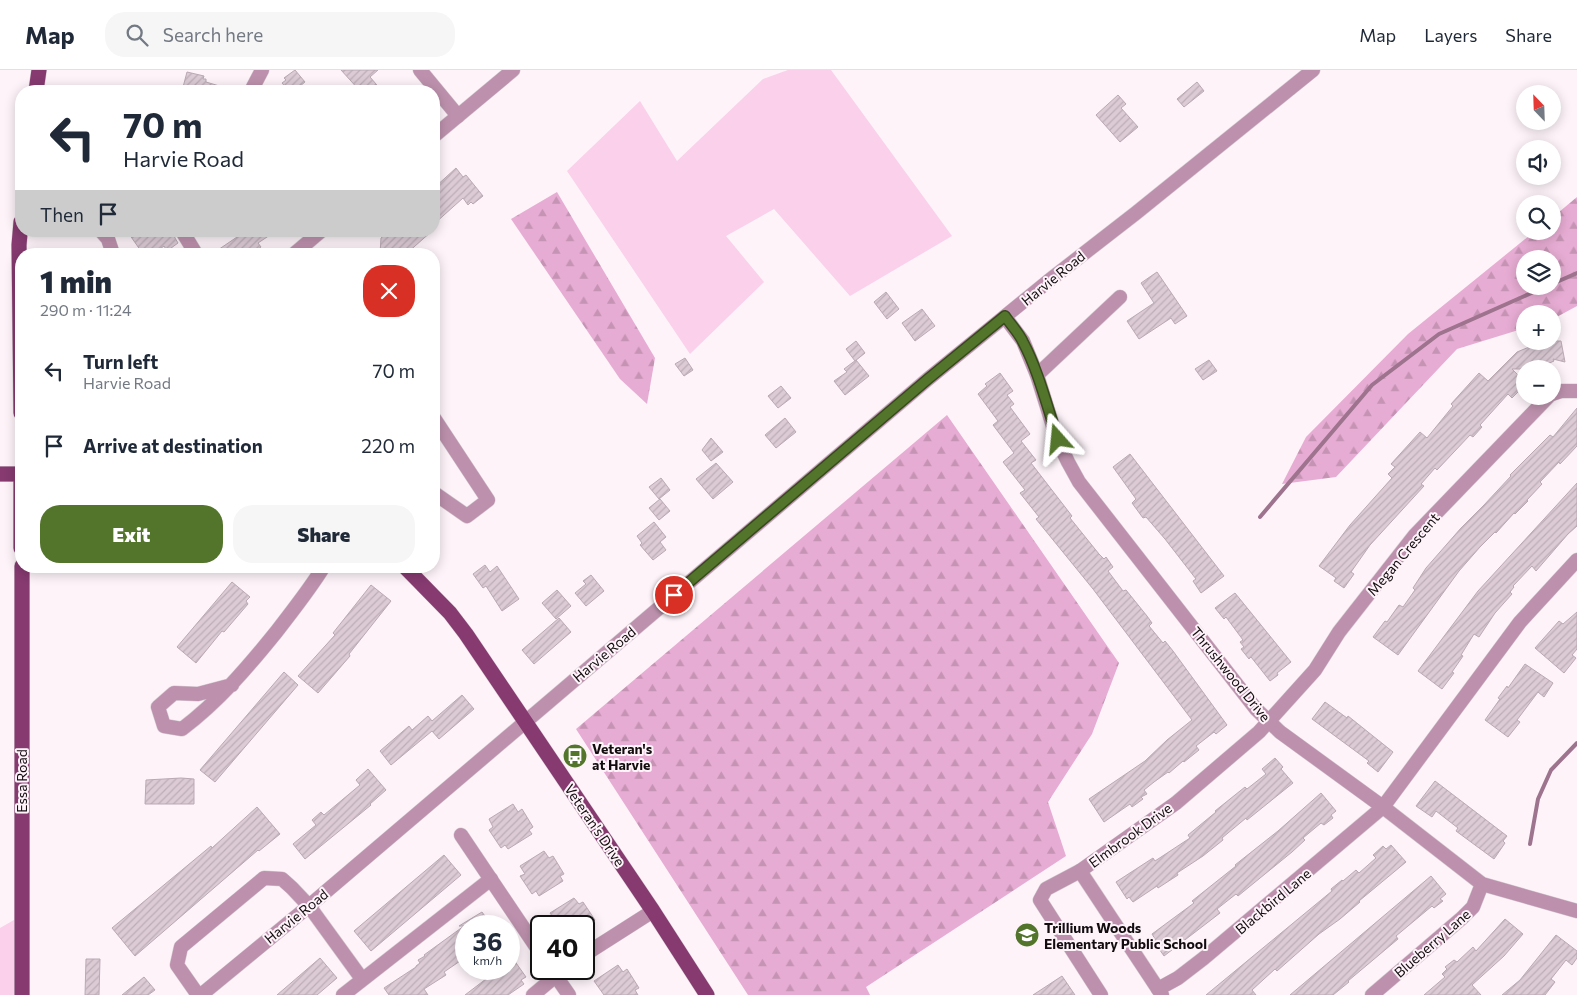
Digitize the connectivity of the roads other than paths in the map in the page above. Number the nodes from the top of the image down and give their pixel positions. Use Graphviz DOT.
graph roads {
  1 [pos="39,70"];
  2 [pos="262,70"];
  3 [pos="420,70"];
  4 [pos="513,70"];
  5 [pos="1313,70"];
  6 [pos="37,85"];
  7 [pos="254,85"];
  8 [pos="432,85"];
  9 [pos="440,94"];
  10 [pos="458,116"];
  11 [pos="440,131"];
  12 [pos="314,237"];
  13 [pos="301,248"];
  14 [pos="1120,297"];
  15 [pos="1005,316"];
  16 [pos="1037,374"];
  17 [pos="1561,391"];
  18 [pos="1577,391"];
  19 [pos="1540,405"];
  20 [pos="440,427"];
  21 [pos="0,474"];
  22 [pos="15,474"];
  23 [pos="440,497"];
  24 [pos="1577,560"];
  25 [pos="22,573"];
  26 [pos="320,573"];
  27 [pos="411,573"];
  28 [pos="232,685"];
  29 [pos="526,721"];
  30 [pos="1269,722"];
  31 [pos="1383,807"];
  32 [pos="461,835"];
  33 [pos="1080,871"];
  34 [pos="491,879"];
  35 [pos="1482,884"];
  36 [pos="309,906"];
  37 [pos="653,911"];
  38 [pos="1577,911"];
  39 [pos="530,938"];
  40 [pos="595,948"];
  41 [pos="362,979"];
  42 [pos="548,980"];
  43 [pos="562,980"];
  44 [pos="1160,992"];
  45 [pos="22,995"];
  46 [pos="199,995"];
  47 [pos="343,995"];
  48 [pos="533,995"];
  49 [pos="569,995"];
  50 [pos="707,995"];
  51 [pos="1101,995"];
  52 [pos="1372,995"];
  1 -- 6 [label="main road"];
  2 -- 7 [label="street"];
  3 -- 8 [label="street"];
  4 -- 10 [label="street"];
  5 -- 15 [label="street, Harvie Road"];
  9 -- 10 [label="street"];
  10 -- 11 [label="street"];
  12 -- 13 [label="street"];
  14 -- 16 [label="street"];
  15 -- 16 [label="street, Thrushwood Drive"];
  15 -- 29 [label="street, Harvie Road"];
  16 -- 30 [label="street, Thrushwood Drive"];
  17 -- 18 [label="street"];
  19 -- 30 [label="street, Megan Crescent"];
  20 -- 23 [label="street"];
  21 -- 22 [label="main road"];
  24 -- 31 [label="street"];
  25 -- 45 [label="main road, Essa Road"];
  26 -- 28 [label="street"];
  27 -- 29 [label="main road, Veteran's Drive"];
  28 -- 28 [label="street"];
  29 -- 36 [label="street, Harvie Road"];
  29 -- 37 [label="main road, Veteran's Drive"];
  30 -- 31 [label="street, Thrushwood Drive"];
  30 -- 33 [label="street, Elmbrook Drive"];
  31 -- 35 [label="street, Thrushwood Drive"];
  31 -- 44 [label="street, Blackbird Lane"];
  32 -- 34 [label="street"];
  33 -- 44 [label="street, Elmbrook Drive"];
  33 -- 51 [label="street"];
  34 -- 39 [label="street"];
  34 -- 41 [label="street"];
  35 -- 38 [label="street, Thrushwood Drive"];
  35 -- 52 [label="street, Blueberry Lane"];
  36 -- 41 [label="street"];
  36 -- 46 [label="street, Harvie Road"];
  36 -- 46 [label="street"];
  37 -- 40 [label="street"];
  37 -- 50 [label="main road, Veteran's Drive"];
  41 -- 47 [label="street"];
  42 -- 48 [label="street"];
  43 -- 49 [label="street"];
}
